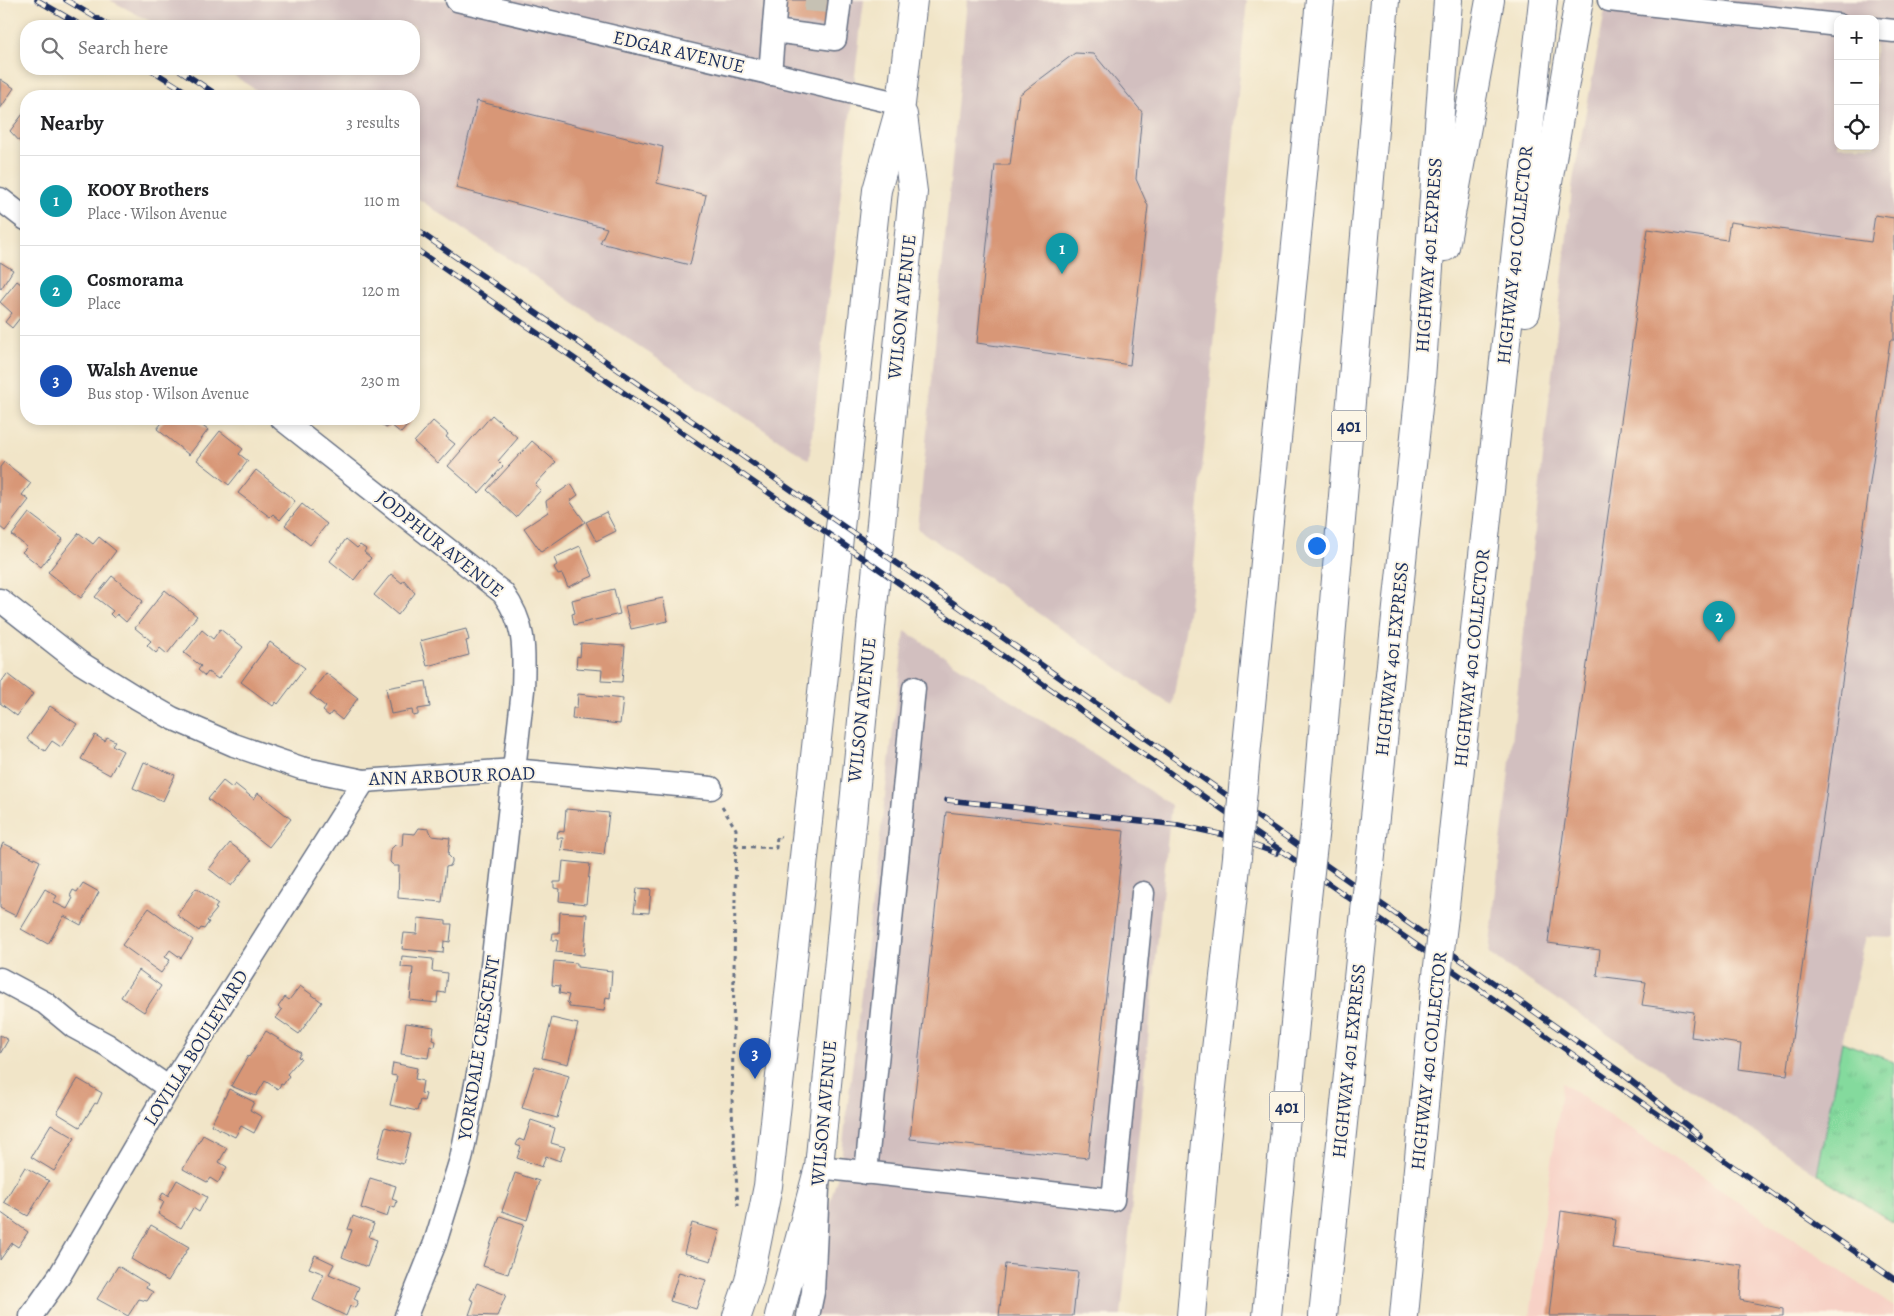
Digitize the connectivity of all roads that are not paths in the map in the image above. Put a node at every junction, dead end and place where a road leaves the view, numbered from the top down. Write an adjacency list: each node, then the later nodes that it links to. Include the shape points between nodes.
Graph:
1 (457, 0): 16 (street, EDGAR AVENUE)
2 (776, 0): 14 (street)
3 (913, 0): 17 (main road, WILSON AVENUE)
4 (1579, 0): 22 (main road)
5 (1608, 0): 12 (street)
6 (836, 2): 14 (street, via 835,39)
7 (1320, 2): 31 (main road, bridge)
8 (1447, 9): 20 (main road, HIGHWAY 401 EXPRESS)
9 (1488, 11): 20 (main road)
10 (1384, 12): 41 (main road, 401, bridge, via 1316,827)
11 (1542, 12): 22 (main road, HIGHWAY 401 COLLECTOR)
12 (1834, 24)
13 (1879, 28): 15 (street)
14 (774, 30): 16 (street)
15 (1894, 30)
16 (770, 74): 17 (street, EDGAR AVENUE)
17 (901, 104): 32 (main road, WILSON AVENUE, via 913,192); 36 (main road, WILSON AVENUE, via 877,190 768,1186 750,1281)
18 (0, 199): 19 (street)
19 (20, 214)
20 (1421, 379): 42 (main road, HIGHWAY 401 EXPRESS, bridge)
21 (290, 425): 25 (street, JODPHUR AVENUE, via 503,593 515,609 522,627 524,646 523,690)
22 (1485, 538): 43 (main road, HIGHWAY 401 COLLECTOR, bridge, via 1434,1000)
23 (0, 600): 26 (street, ANN ARBOUR ROAD, via 79,662 172,718 234,745 292,765)
24 (914, 688): 33 (street)
25 (513, 770): 26 (street, ANN ARBOUR ROAD); 27 (street, ANN ARBOUR ROAD); 35 (street, YORKDALE CRESCENT, via 489,1006 471,1112 461,1159 435,1243)
26 (364, 781): 30 (street, LOVILLA BOULEVARD)
27 (711, 788)
28 (1143, 894): 33 (street, via 1113,1200)
29 (0, 979): 30 (street, via 45,1003 74,1027)
30 (169, 1088): 34 (street, LOVILLA BOULEVARD, via 60,1275)
31 (1206, 1142): 39 (main road); 40 (main road)
32 (819, 1167): 33 (street); 37 (main road); 38 (street, WILSON AVENUE)
33 (866, 1172)
34 (31, 1316)
35 (406, 1316)
36 (737, 1316)
37 (779, 1316)
38 (808, 1316)
39 (1174, 1316)
40 (1191, 1316)
41 (1268, 1316)
42 (1323, 1316)
43 (1404, 1316)

